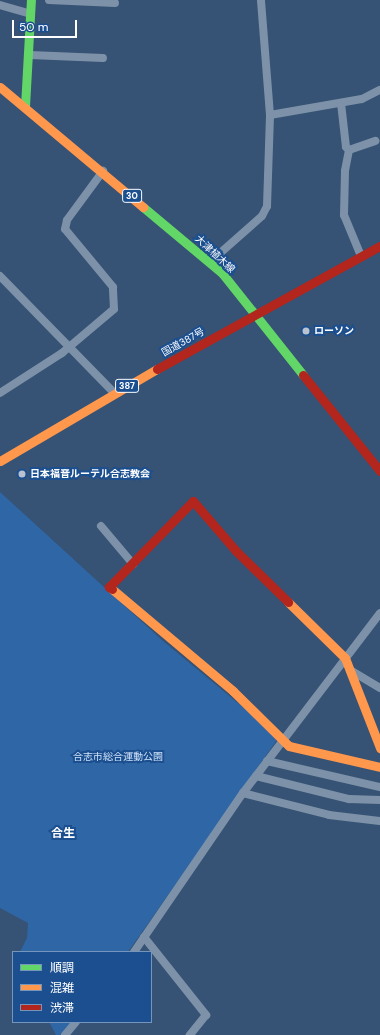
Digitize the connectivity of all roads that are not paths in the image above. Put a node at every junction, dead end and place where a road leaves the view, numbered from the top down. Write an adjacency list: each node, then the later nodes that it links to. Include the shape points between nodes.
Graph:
1 (31, 0): 6 (main road)
2 (49, 0): 4 (street)
3 (261, 0): 13 (street)
4 (115, 4)
5 (0, 5): 6 (street)
6 (31, 14): 7 (main road)
7 (30, 55): 8 (street); 12 (main road)
8 (104, 58)
9 (0, 87): 12 (main road, 大津植木線 / 30)
10 (380, 90): 11 (street, via 362,99)
11 (340, 102): 13 (street); 15 (street, via 346,147)
12 (25, 106): 16 (main road, 大津植木線 / 30)
13 (270, 115): 19 (street, via 266,211)
14 (375, 141): 15 (street)
15 (349, 150): 18 (street, via 345,171 344,215)
16 (103, 171): 19 (main road, 大津植木線 / 30); 22 (street, via 66,220 65,229 113,287 116,303 110,313)
17 (380, 246): 18 (main road, 国道387号 / 387)
18 (361, 256): 21 (main road, 国道387号 / 387)
19 (210, 262): 21 (main road, 大津植木線 / 30)
20 (0, 276): 22 (street)
21 (256, 314): 24 (main road, 国道387号 / 387); 26 (main road, 大津植木線 / 30)
22 (69, 347): 23 (street); 24 (street)
23 (0, 393)
24 (114, 393): 25 (main road, 国道387号 / 387)
25 (0, 461)
26 (380, 471)
27 (104, 525): 28 (street)
28 (135, 562): 30 (main road, via 193,501 236,551); 33 (main road, via 109,587 233,691)
29 (380, 613): 30 (street)
30 (345, 658): 31 (main road); 33 (street)
31 (350, 670): 32 (street); 34 (main road)
32 (380, 688)
33 (283, 739): 35 (street); 36 (main road, via 289,746)
34 (380, 748)
35 (267, 761): 37 (street); 38 (street)
36 (380, 767)
37 (256, 776): 39 (street); 40 (street, via 349,799)
38 (380, 787)
39 (243, 793): 41 (street, via 329,815); 42 (street)
40 (380, 800)
41 (380, 820)
42 (144, 937): 43 (street); 46 (street, via 206,1015)
43 (135, 951)
44 (75, 1023): 45 (street)
45 (65, 1035)
46 (190, 1035)

